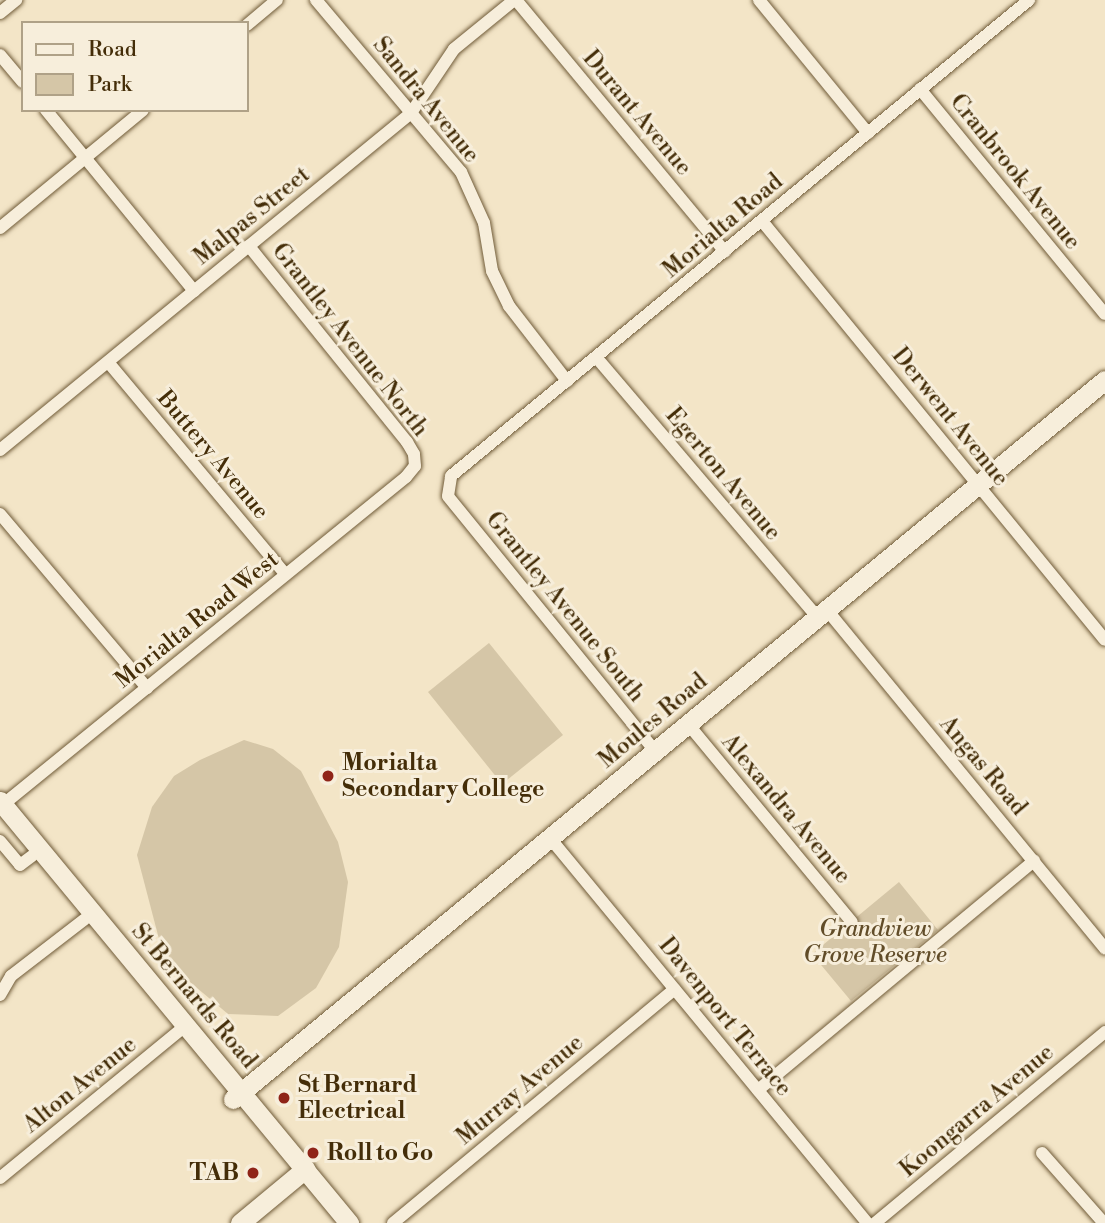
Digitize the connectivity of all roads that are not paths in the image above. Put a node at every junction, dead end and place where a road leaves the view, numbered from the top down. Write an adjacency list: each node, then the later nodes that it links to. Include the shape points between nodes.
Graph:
1 (16, 0): 7 (street)
2 (277, 0): 8 (street)
3 (316, 0): 14 (street, Sandra Avenue)
4 (515, 0): 14 (street, Malpas Street, via 454,49); 20 (street, Durant Avenue)
5 (759, 0): 15 (street)
6 (1023, 2): 11 (street, Morialta Road)
7 (0, 13)
8 (248, 24)
9 (0, 55): 10 (street)
10 (21, 80)
11 (920, 89): 15 (street, Morialta Road); 22 (street, Cranbrook Avenue)
12 (48, 112): 16 (street)
13 (141, 112): 16 (street)
14 (411, 113): 19 (street, Malpas Street); 26 (street, Sandra Avenue, via 461,172 484,223 492,271 509,306)
15 (868, 133): 17 (street, Morialta Road)
16 (86, 158): 18 (street); 21 (street)
17 (762, 221): 20 (street, Morialta Road); 29 (street, Derwent Avenue)
18 (0, 228)
19 (249, 246): 21 (street, Malpas Street); 28 (street, Grantley Avenue North, via 398,430)
20 (725, 252): 23 (street, Morialta Road)
21 (194, 291): 24 (street, Malpas Street)
22 (1105, 314)
23 (596, 357): 26 (street, Morialta Road); 33 (street, Egerton Avenue)
24 (108, 362): 27 (street, Malpas Street); 32 (street, Buttery Avenue)
25 (1105, 380): 29 (main road, Moules Road)
26 (567, 381): 30 (street, Morialta Road, via 451,476)
27 (0, 450)
28 (415, 462): 32 (street, Morialta Road West, via 405,477)
29 (978, 485): 33 (main road, Moules Road); 34 (street, Derwent Avenue)
30 (447, 487): 37 (street, Grantley Avenue South, via 448,496)
31 (0, 514): 35 (street)
32 (285, 574): 35 (street, Morialta Road West)
33 (822, 613): 36 (main road, Moules Road); 42 (street, Angas Road)
34 (1105, 640)
35 (147, 688): 38 (street, Morialta Road West)
36 (688, 724): 37 (main road, Moules Road); 44 (street, Alexandra Avenue)
37 (655, 751): 39 (main road, Moules Road)
38 (1, 808): 41 (main road, St Bernards Road); 48 (main road, St Bernards Road)
39 (550, 838): 46 (street, Davenport Terrace); 51 (main road, Moules Road)
40 (0, 841): 41 (street, via 20,865)
41 (32, 856): 43 (main road, St Bernards Road)
42 (1034, 861): 45 (street, Angas Road); 50 (street)
43 (85, 919): 47 (street, via 11,976); 48 (main road, St Bernards Road)
44 (852, 922)
45 (1105, 949)
46 (675, 989): 50 (street, Davenport Terrace); 58 (street, Murray Avenue)
47 (0, 995)
48 (182, 1028): 51 (main road, St Bernards Road); 54 (street, Alton Avenue)
49 (1105, 1032): 60 (street, Koongarra Avenue)
50 (758, 1090): 59 (street, Davenport Terrace)
51 (237, 1096): 53 (main road, St Bernards Road)
52 (1042, 1153): 61 (street)
53 (300, 1173): 55 (main road); 56 (main road, St Bernards Road); 57 (main road, St Bernards Road)
54 (0, 1178)
55 (240, 1223)
56 (334, 1223)
57 (349, 1223)
58 (393, 1223)
59 (867, 1223)
60 (875, 1223)
61 (1104, 1223)

